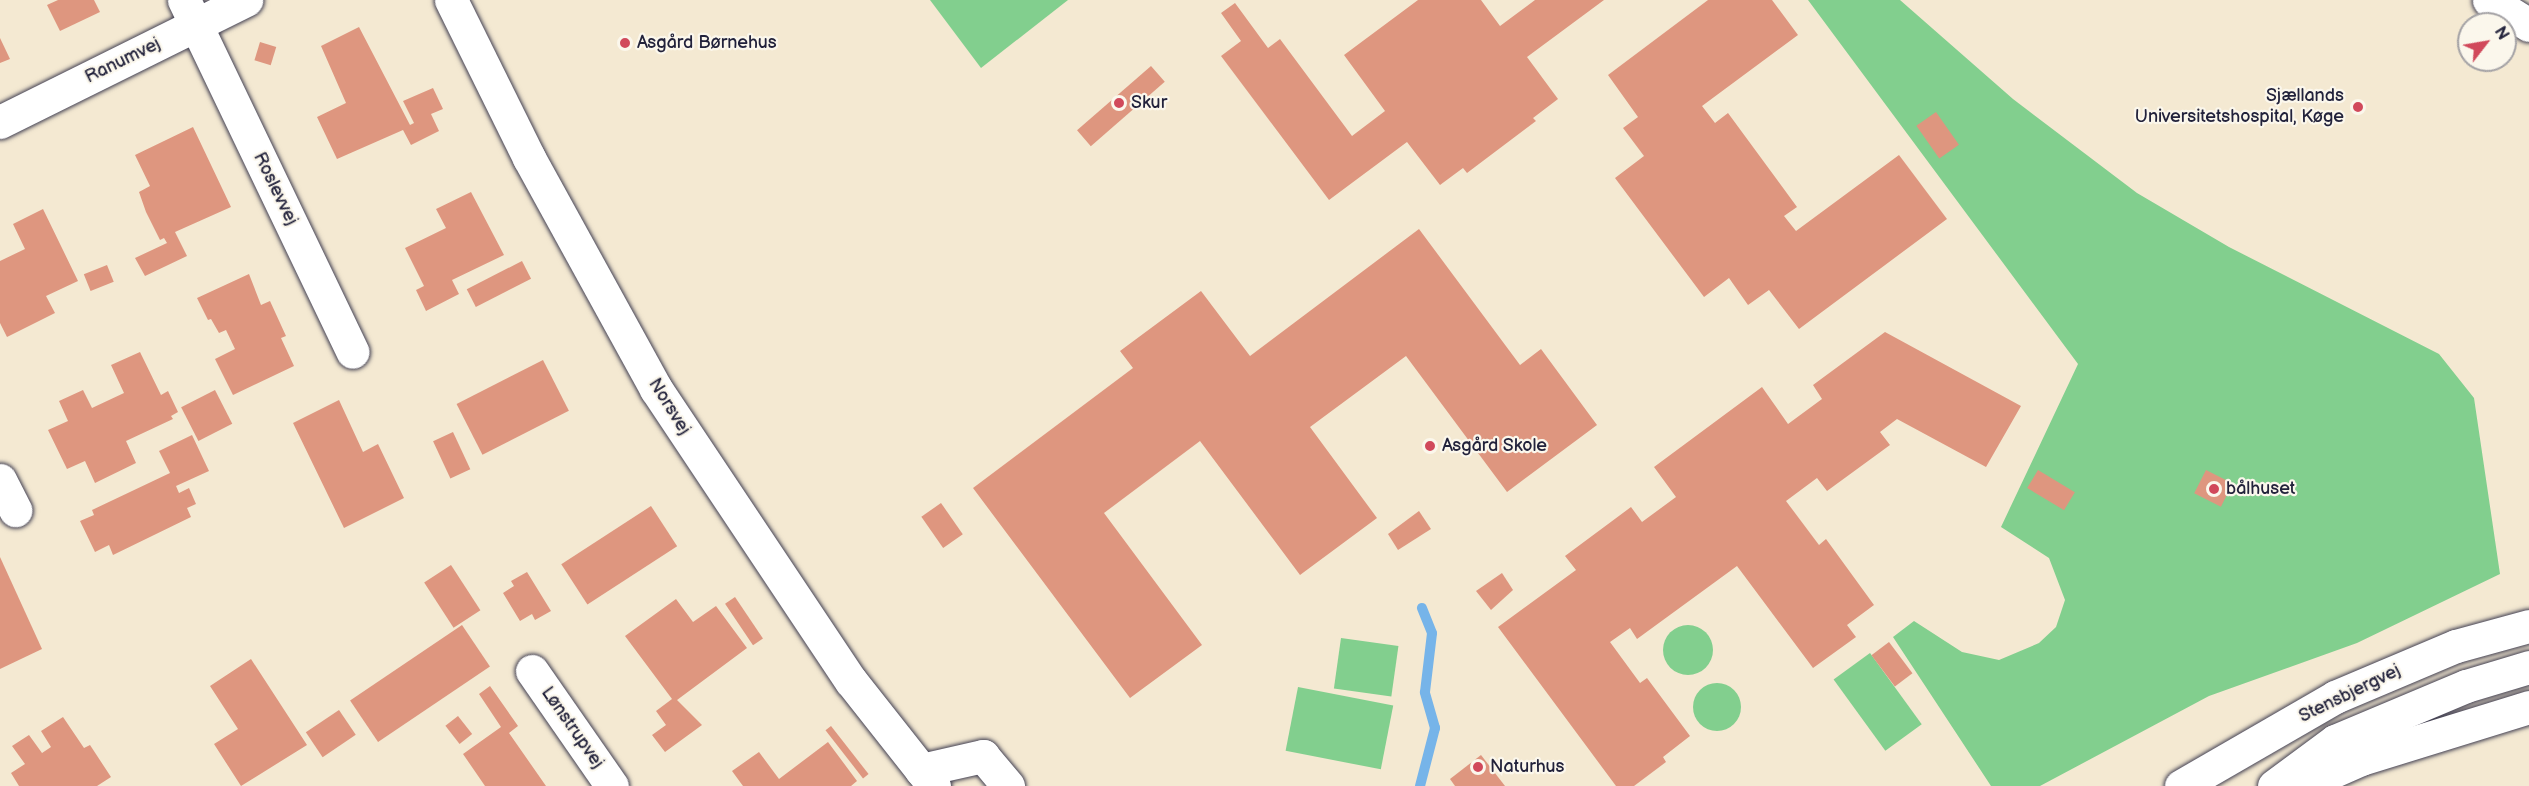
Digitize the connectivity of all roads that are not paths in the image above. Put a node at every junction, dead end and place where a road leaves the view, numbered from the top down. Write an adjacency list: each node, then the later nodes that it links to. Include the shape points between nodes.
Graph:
1 (246, 0): 4 (street, Ranumvej)
2 (451, 0): 14 (street, Norsvej, via 529,158 656,389 851,681)
3 (2489, 0): 5 (street)
4 (190, 13): 6 (street, Ranumvej); 7 (street, Roslevvej)
5 (2529, 25)
6 (0, 122)
7 (353, 352)
8 (0, 480): 9 (street)
9 (15, 510)
10 (2529, 626): 17 (street, Stensbjergvej, via 2456,646 2335,697)
11 (2529, 667): 18 (street, Stensbjergvej, via 2466,686 2335,741)
12 (532, 671): 15 (street, Lønstrupvej)
13 (2529, 707): 19 (street, via 2361,759)
14 (928, 778): 16 (street, via 983,756)
15 (612, 786)
16 (1008, 786)
17 (2181, 786)
18 (2274, 786)
19 (2300, 786)

